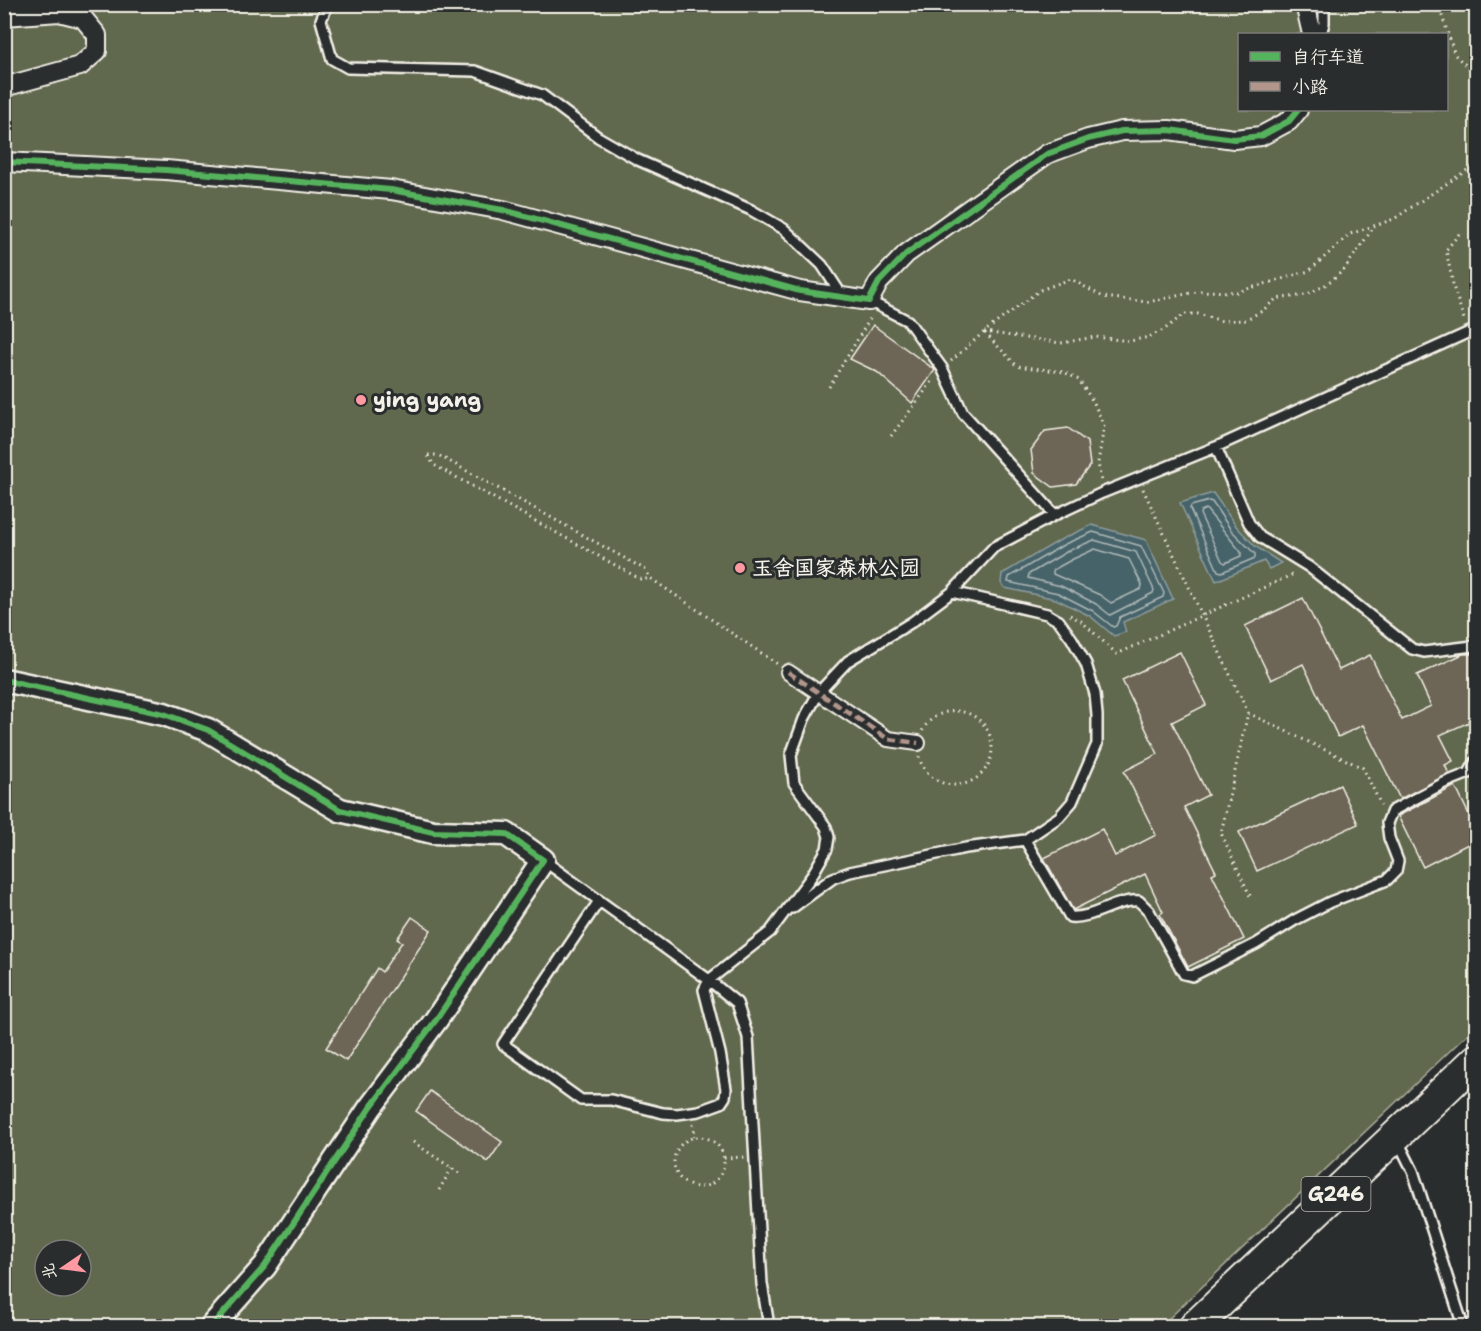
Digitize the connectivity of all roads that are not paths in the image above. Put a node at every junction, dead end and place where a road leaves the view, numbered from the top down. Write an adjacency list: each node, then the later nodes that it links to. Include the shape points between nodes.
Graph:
1 (328, 4): 10 (lane, via 321,20 332,59 348,68 474,71 542,95 598,137 638,160 751,210 784,229 822,265)
2 (1305, 4): 5 (street)
3 (1324, 4): 6 (lane)
4 (4, 16): 7 (street, via 59,12 83,18 97,35 97,51 80,66)
5 (1312, 33)
6 (1321, 33)
7 (4, 87)
8 (1297, 111): 11 (street, via 1261,136 1234,139 1169,130 1122,131 1047,154 906,254 879,282)
9 (4, 162): 10 (street, via 166,170 392,190 503,210 800,291)
10 (843, 297): 11 (street)
11 (873, 303): 14 (lane, via 908,321 942,368 963,413)
12 (1473, 330): 13 (lane)
13 (1216, 447): 14 (lane); 16 (lane, via 1249,523 1260,537 1309,567 1412,649 1424,652)
14 (1055, 515): 15 (lane, via 994,547)
15 (952, 592): 19 (lane, via 848,661); 22 (lane, via 1047,614 1059,621 1086,664 1095,694 1097,744 1072,802 1059,817)
16 (1476, 648)
17 (788, 672): 19 (street)
18 (4, 680): 23 (street, via 164,714 208,730 340,810 433,832 506,834)
19 (819, 692): 20 (street, via 888,739); 25 (lane, via 791,755 791,771 794,783 829,837 827,849 811,877)
20 (918, 743)
21 (1476, 761): 22 (lane, via 1469,773 1392,811 1387,823 1398,861 1396,871 1387,880 1330,902 1192,976 1184,974 1149,911 1139,901 1127,900 1080,918 1070,917)
22 (1025, 840): 25 (lane, via 850,872 833,878)
23 (543, 860): 24 (lane); 29 (street, via 265,1266)
24 (599, 901): 26 (lane); 26 (lane, via 503,1044 511,1051 581,1100 611,1100 677,1114 712,1108 721,1103 726,1089 704,990)
25 (785, 913): 26 (lane, via 770,932)
26 (709, 980): 30 (lane, via 737,1003 748,1037 762,1284)
27 (1476, 1060): 28 (highway, G246)
28 (1396, 1137): 31 (highway, G246); 32 (lane, via 1413,1171)
29 (212, 1326)
30 (770, 1326)
31 (1195, 1326)
32 (1463, 1326)

